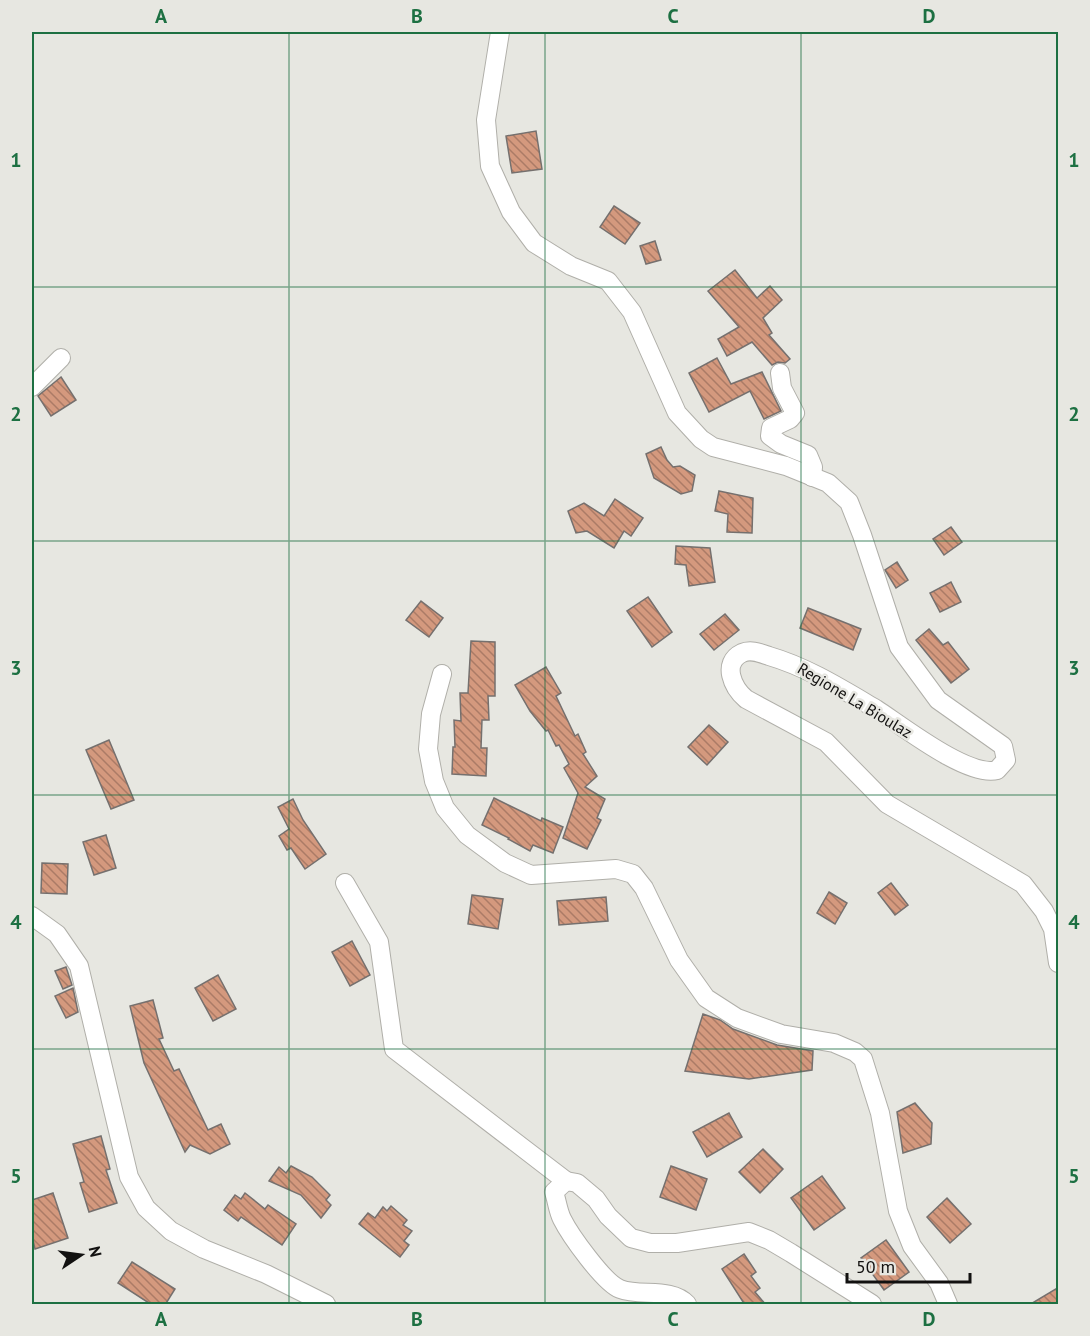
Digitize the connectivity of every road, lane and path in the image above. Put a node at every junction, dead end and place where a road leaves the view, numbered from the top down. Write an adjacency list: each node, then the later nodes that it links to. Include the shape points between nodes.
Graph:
1 (500, 32): 5 (street, via 486,120 490,166 511,212 534,243 571,266 608,281 632,312 677,413 700,438 713,447)
2 (60, 358): 4 (street)
3 (780, 373): 5 (street, via 782,388 795,413 771,428 770,436 808,455)
4 (32, 387)
5 (812, 477): 9 (street, Regione La Bioulaz, via 828,483 849,502 898,647 938,700 1003,746 1006,760 992,772 950,758 815,674 756,652 736,657 730,670 738,692 826,742 887,804 1023,884 1053,929)
6 (442, 674): 14 (street, via 431,714 428,749 434,781 445,808 467,835 505,863 531,875 616,869 633,874 644,888 679,960 706,998 737,1018 781,1034 834,1043 864,1059 880,1113 898,1211 912,1246 939,1283)
7 (345, 883): 10 (street, via 379,942 394,1049)
8 (32, 916): 11 (street, via 57,934 79,966 129,1177 146,1208 171,1231 204,1249 266,1274)
9 (1059, 963)
10 (566, 1181): 12 (street, via 554,1192 561,1218 594,1265 620,1289 665,1294); 13 (street, via 577,1183 596,1199 631,1238 677,1243 748,1232 791,1252)
11 (326, 1305)
12 (687, 1305)
13 (872, 1305)
14 (948, 1305)

